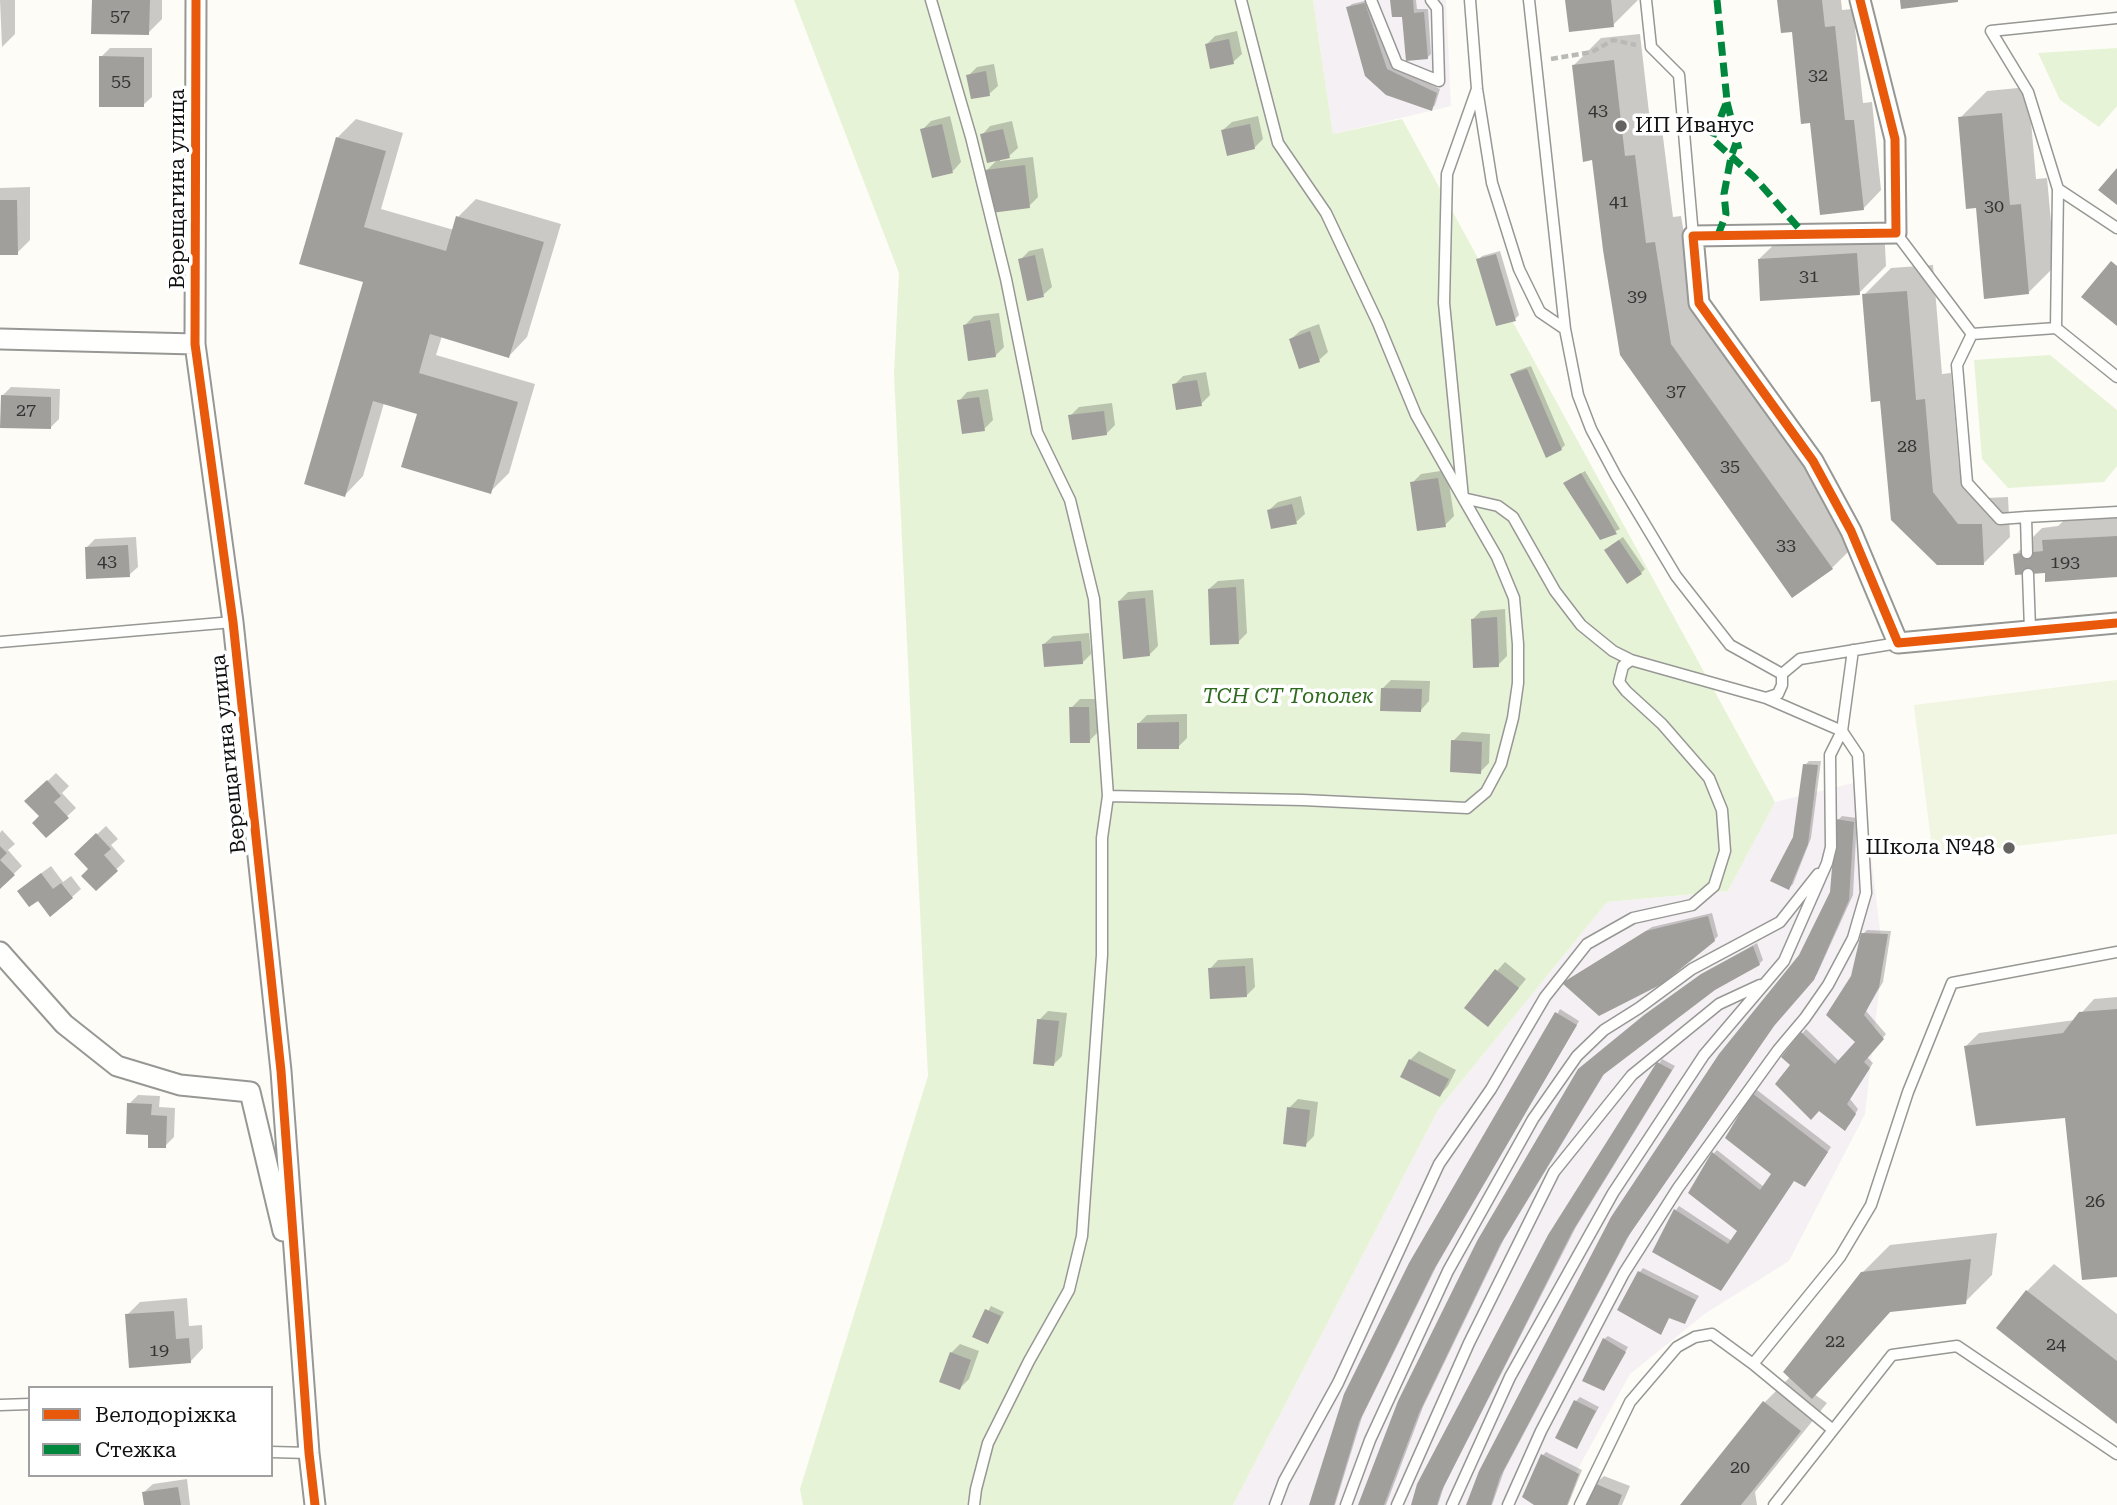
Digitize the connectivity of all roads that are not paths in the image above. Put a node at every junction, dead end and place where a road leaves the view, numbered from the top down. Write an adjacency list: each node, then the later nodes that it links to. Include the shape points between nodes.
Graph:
1 (196, 0): 20 (street, Верещагина улица)
2 (931, 0): 37 (lane, via 971,137 1037,432 1070,500 1094,599)
3 (1241, 0): 22 (lane, via 1278,143 1326,214 1416,415)
4 (1371, 0): 5 (lane, via 1397,64 1438,81 1437,8)
5 (1431, 0)
6 (1470, 0): 11 (lane)
7 (1529, 0): 17 (lane)
8 (1646, 0): 15 (lane, via 1651,47 1679,75)
9 (1860, 0): 14 (street, via 1895,139)
10 (2117, 18): 12 (lane, via 1991,31 2028,92)
11 (1477, 89): 17 (lane, via 1492,183 1519,269 1540,312); 22 (lane, via 1447,174 1444,303)
12 (2058, 189): 13 (lane); 16 (lane)
13 (2117, 228)
14 (1896, 233): 15 (street); 18 (lane)
15 (1693, 236): 31 (street, via 1699,303 1812,461 1851,531)
16 (2056, 328): 18 (lane); 21 (lane)
17 (1565, 330): 34 (lane, via 1578,395 1591,429 1676,576 1730,645)
18 (1972, 334): 24 (lane, via 1958,365 1967,483 2000,519)
19 (0, 340): 20 (street)
20 (195, 344): 27 (street, Верещагина улица)
21 (2117, 377)
22 (1464, 498): 33 (lane, via 1498,506 1513,517 1555,591 1581,625); 37 (lane, via 1514,598 1518,644 1518,683 1501,764 1486,792 1467,808)
23 (2117, 512): 24 (lane)
24 (2026, 517): 25 (lane)
25 (2027, 553)
26 (2028, 574): 29 (lane)
27 (233, 622): 30 (lane); 42 (street, Верещагина улица, via 281,1071)
28 (2117, 623): 29 (street)
29 (2030, 629): 31 (street)
30 (0, 642)
31 (1898, 643): 32 (lane)
32 (1853, 650): 34 (lane, via 1800,659); 36 (lane)
33 (1631, 660): 35 (lane); 52 (lane, via 1623,666 1619,682 1709,778 1722,810 1725,851 1714,886 1692,905 1633,918 1587,944 1545,997 1491,1089 1439,1164 1338,1383)
34 (1782, 674): 35 (lane, via 1778,694)
35 (1766, 698): 36 (lane)
36 (1842, 731): 38 (lane, via 1830,755 1831,847); 56 (lane, via 1858,755 1866,892 1853,938 1828,985 1678,1188 1624,1273 1541,1431)
37 (1108, 796): 51 (lane, via 1102,838 1102,955 1082,1236 1069,1290 988,1443)
38 (1827, 863): 41 (lane, via 1784,961); 53 (lane, via 1780,922 1692,968 1604,1030 1577,1056 1533,1119 1448,1271 1370,1440)
39 (0, 952): 42 (street, via 64,1024 117,1066 180,1084 250,1092)
40 (2117, 952): 43 (lane, via 1952,984 1908,1092 1871,1205 1840,1257)
41 (1765, 983): 54 (lane, via 1719,1004 1632,1075 1554,1172 1469,1343); 55 (lane, via 1704,1055 1614,1193 1510,1377)
42 (297, 1289): 48 (street, Верещагина улица)
43 (1753, 1364): 46 (lane); 57 (lane, via 1712,1334 1677,1347 1630,1402)
44 (28, 1404): 45 (lane)
45 (0, 1405)
46 (1833, 1430): 49 (lane, via 1892,1354 1957,1346); 58 (lane)
47 (273, 1452): 48 (lane)
48 (309, 1453): 50 (street, Верещагина улица)
49 (2117, 1454)
50 (315, 1505)
51 (974, 1505)
52 (1275, 1505)
53 (1346, 1505)
54 (1397, 1505)
55 (1452, 1505)
56 (1508, 1505)
57 (1580, 1505)
58 (1774, 1505)

